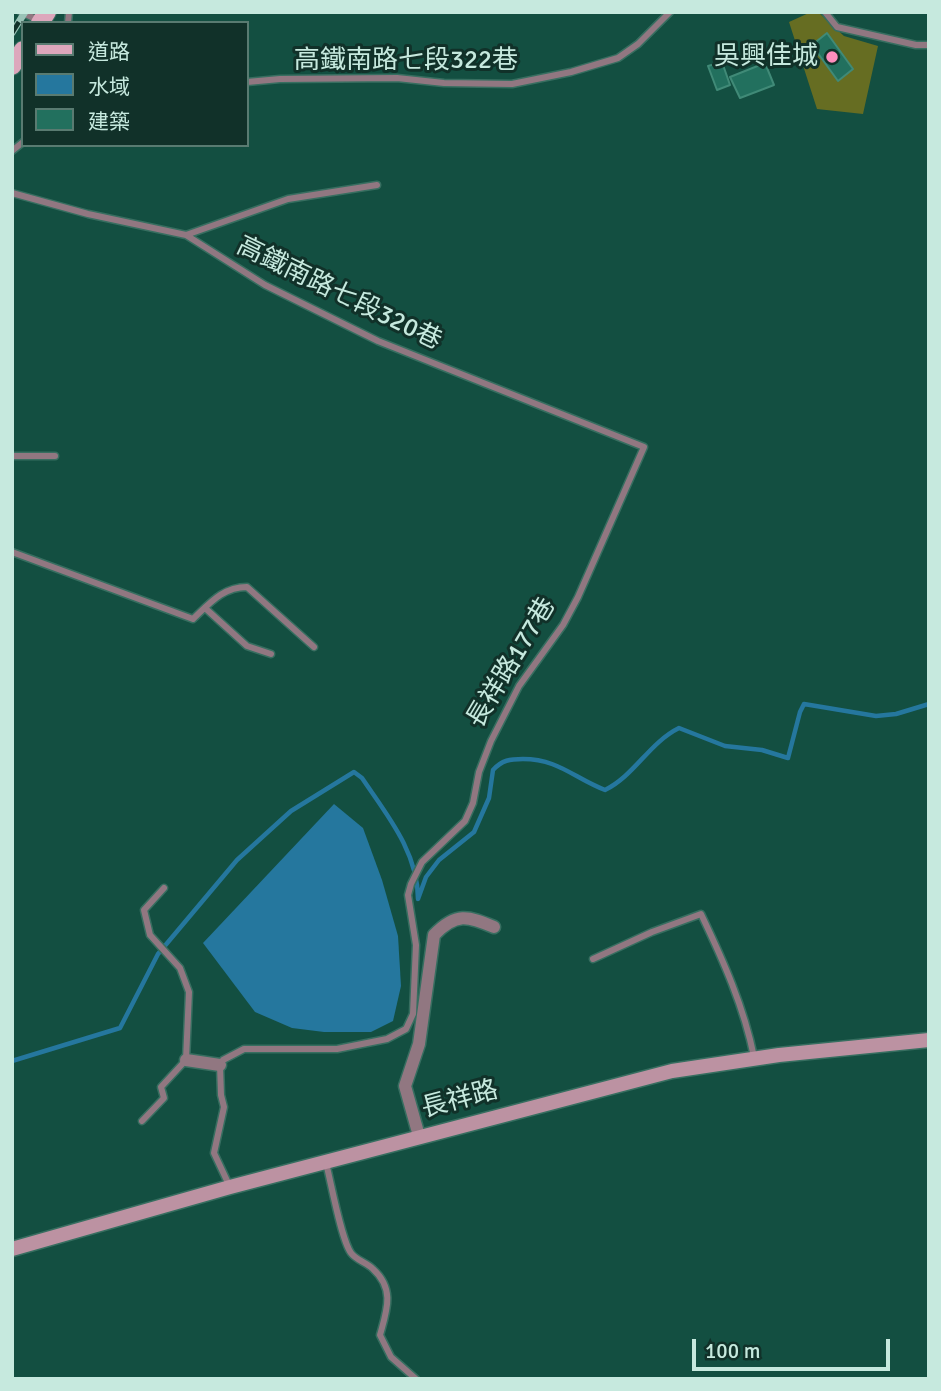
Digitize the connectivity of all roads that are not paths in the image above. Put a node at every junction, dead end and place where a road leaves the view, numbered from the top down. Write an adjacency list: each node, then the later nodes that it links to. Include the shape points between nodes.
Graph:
1 (21, 12): 4 (lane)
2 (670, 12): 6 (lane, 高鐵南路七段322巷, via 618,58 512,84 397,78)
3 (825, 12): 5 (lane, via 837,27)
4 (42, 20)
5 (929, 45)
6 (248, 82)
7 (377, 185): 9 (lane, via 288,200)
8 (12, 192): 9 (lane, 高鐵南路七段320巷)
9 (186, 235): 10 (lane, 高鐵南路七段320巷, via 265,285 378,341)
10 (644, 447): 23 (lane, 長祥路177巷, via 563,625 519,686 491,741 465,821 422,862 411,884 408,895 416,945 413,1014 406,1030 387,1039 337,1049 244,1049 227,1056)
11 (12, 456): 12 (lane)
12 (55, 456)
13 (12, 552): 14 (lane, via 193,619)
14 (205, 608): 15 (lane, via 224,591 247,587); 16 (lane, via 247,646)
15 (314, 647)
16 (271, 654)
17 (164, 888): 22 (lane, via 144,910 150,935 186,981)
18 (494, 927): 25 (street, via 471,917 444,925 435,934 419,1044 405,1086)
19 (593, 959): 21 (lane, via 701,914 748,1026)
20 (929, 1040): 21 (street, 長祥路)
21 (754, 1059): 25 (street, 長祥路, via 672,1071)
22 (187, 1060): 23 (street); 24 (lane, via 161,1087 164,1098)
23 (220, 1065): 27 (lane, via 224,1107 214,1153)
24 (142, 1121)
25 (419, 1136): 26 (street, 長祥路)
26 (325, 1161): 27 (street, 長祥路); 29 (lane, via 352,1253 388,1288 380,1335 391,1357)
27 (230, 1187): 28 (street, 長祥路)
28 (12, 1249)
29 (416, 1379)

